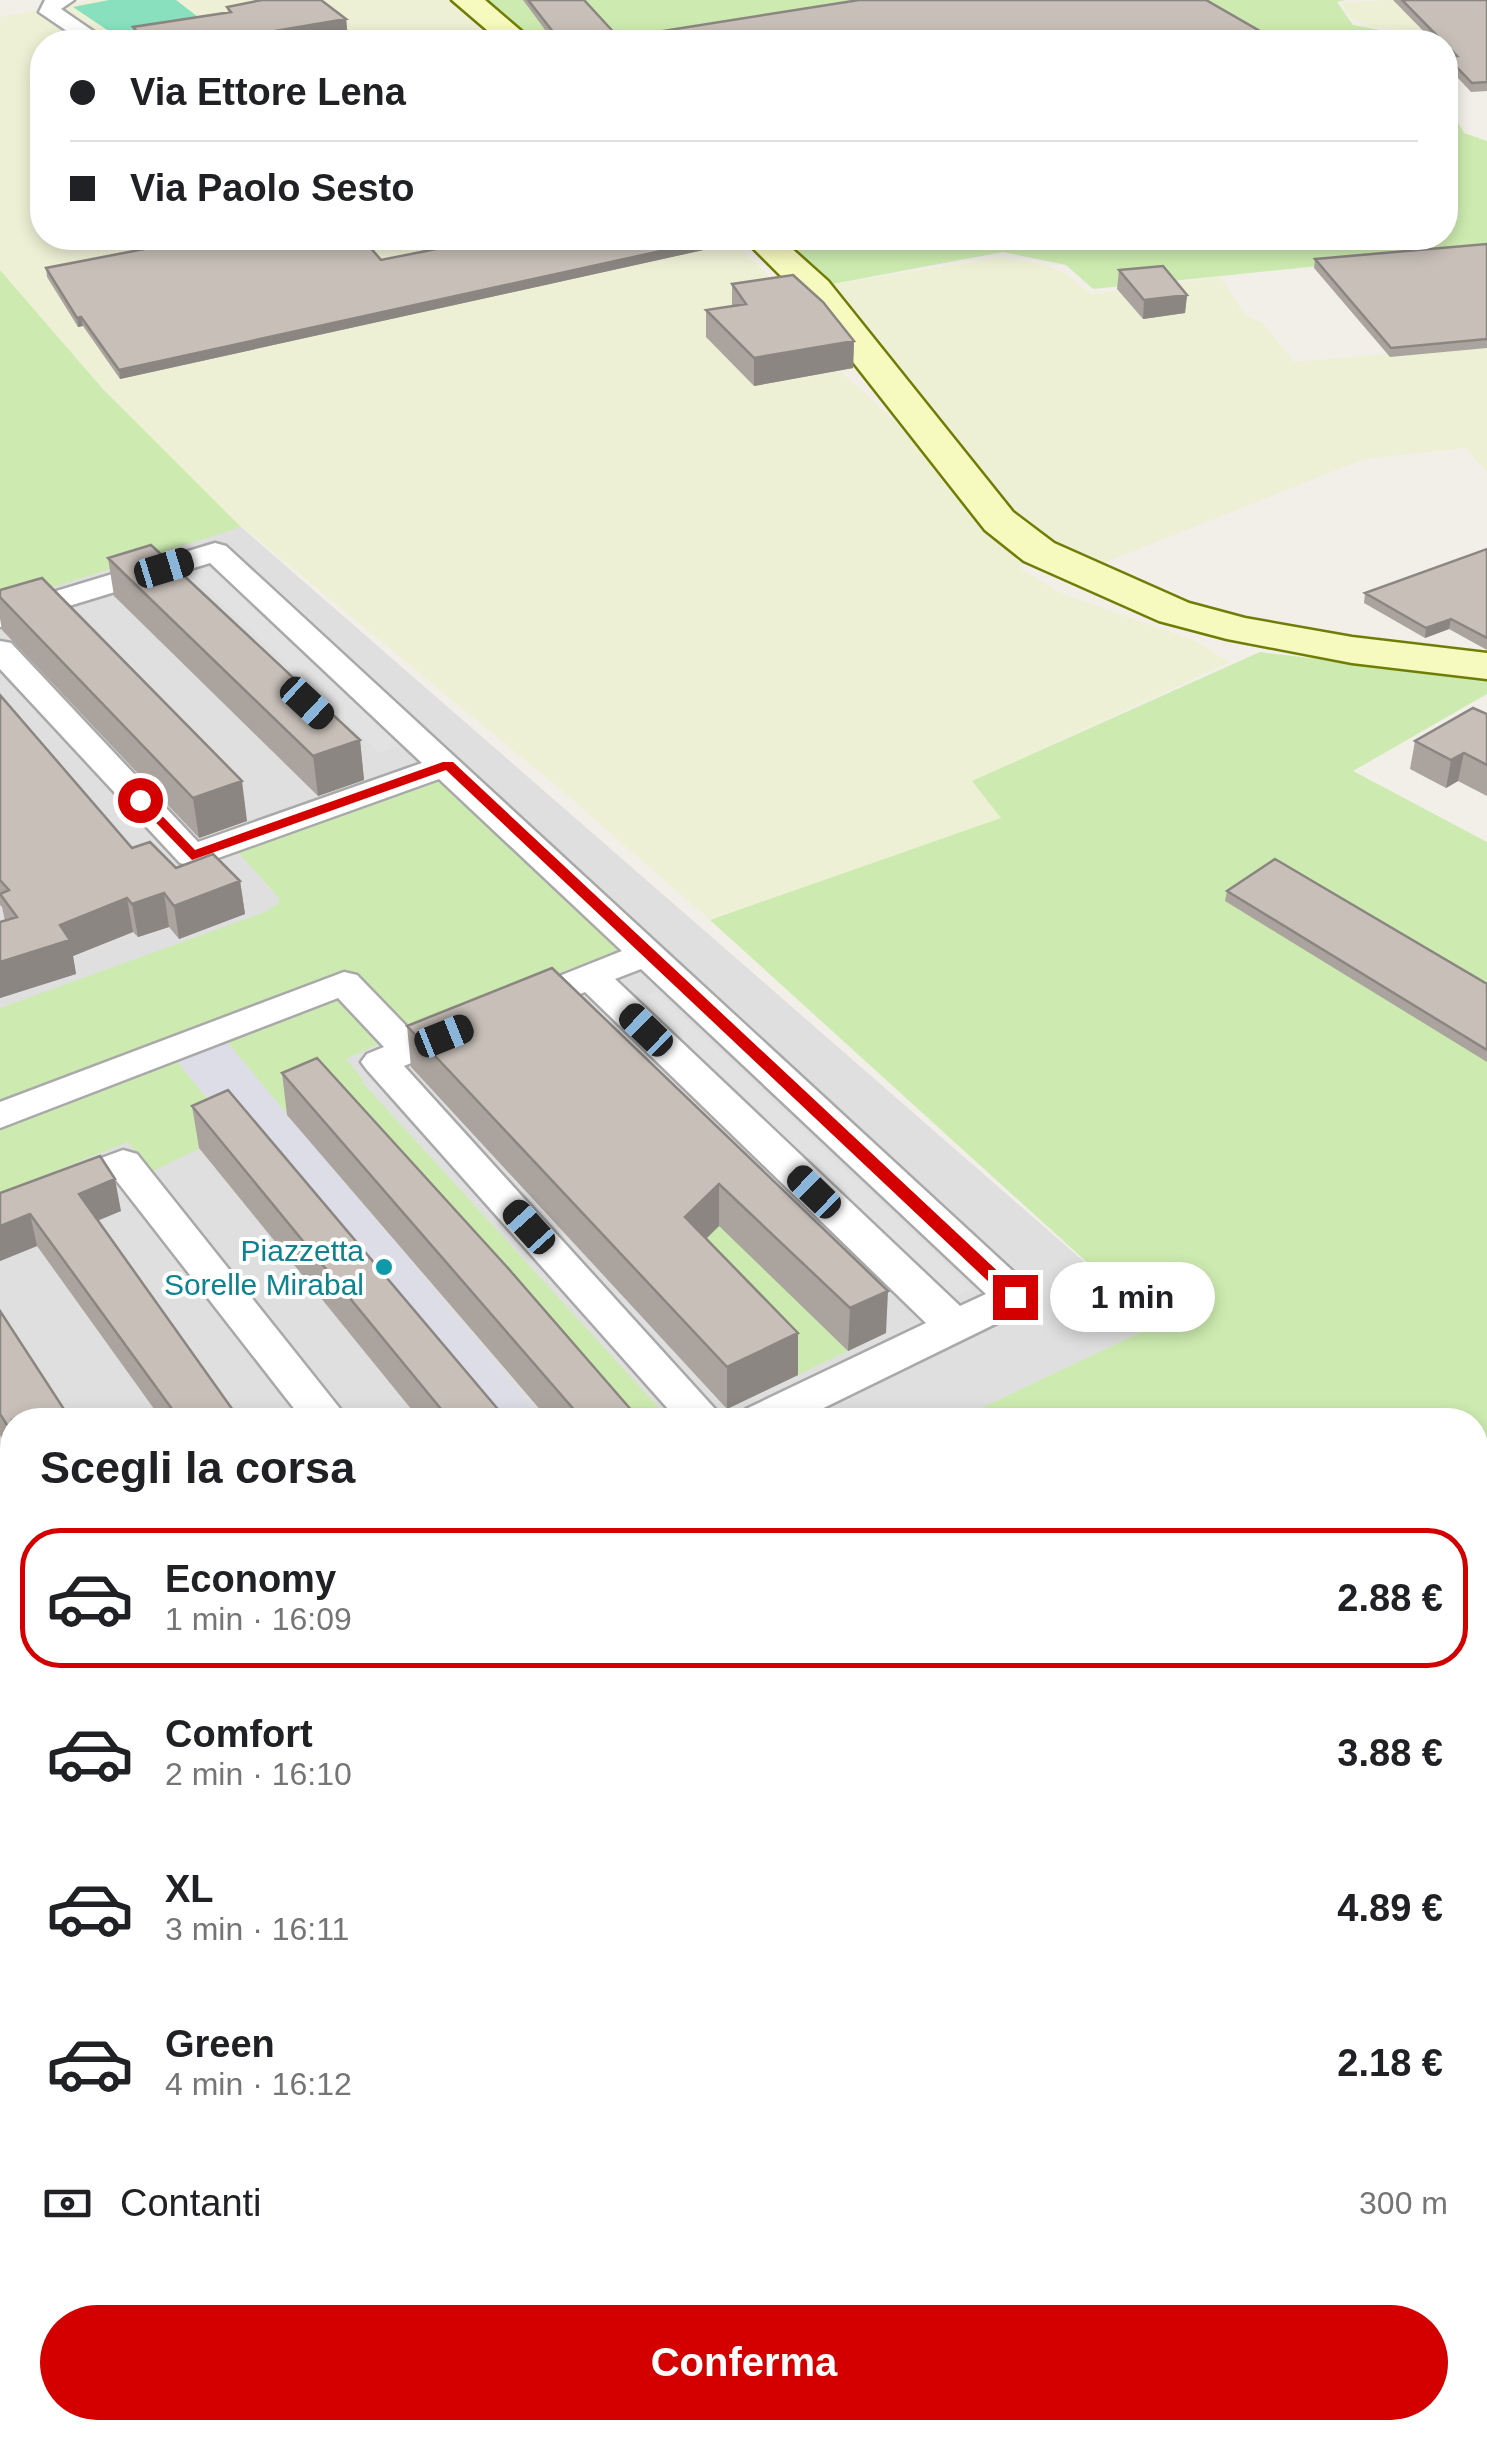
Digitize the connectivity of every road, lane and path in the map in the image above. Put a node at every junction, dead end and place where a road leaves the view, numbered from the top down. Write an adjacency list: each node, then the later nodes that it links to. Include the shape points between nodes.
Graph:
1 (63, 0): 3 (street, via 50,12)
2 (467, 0): 4 (street)
3 (79, 30)
4 (504, 30)
5 (773, 250): 10 (street, via 815,289 999,521 1040,552 1174,612 1242,630)
6 (164, 568): 7 (street); 8 (street); 12 (street, via 216,552)
7 (193, 595)
8 (0, 618)
9 (4, 660): 13 (street, via 192,856)
10 (1487, 666)
11 (364, 757): 13 (street)
12 (448, 765): 13 (street); 14 (street)
13 (393, 784)
14 (648, 953): 15 (street); 19 (street, via 1015,1297)
15 (590, 976): 16 (street); 19 (street)
16 (394, 1056): 17 (street, via 344,983); 21 (street)
17 (0, 1116)
18 (0, 1211): 20 (street, via 123,1163)
19 (955, 1326): 22 (street)
20 (317, 1408)
21 (694, 1408)
22 (786, 1408)

